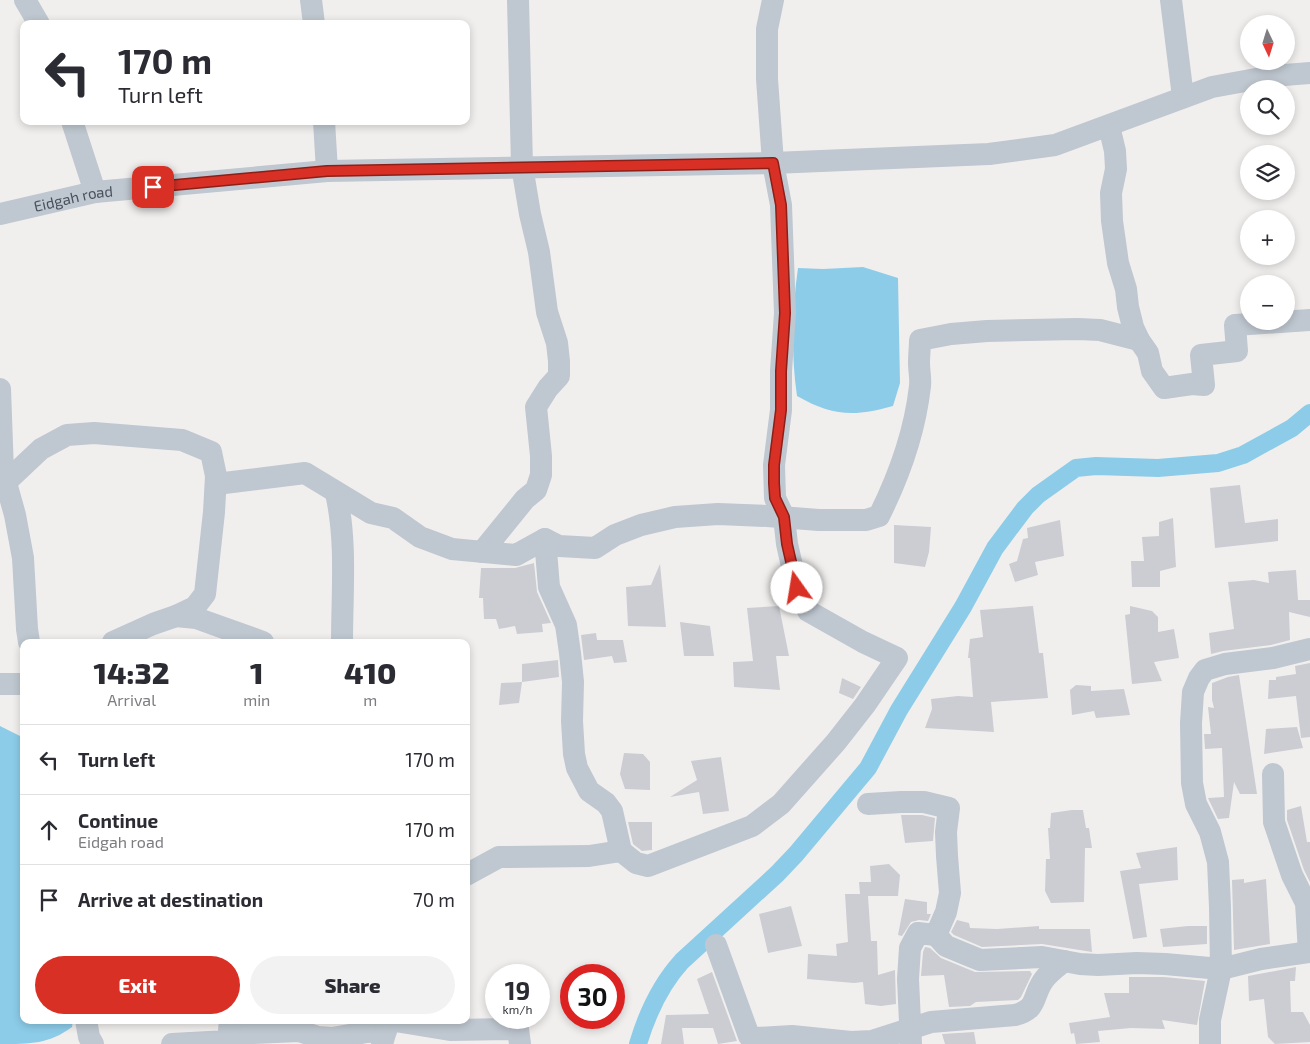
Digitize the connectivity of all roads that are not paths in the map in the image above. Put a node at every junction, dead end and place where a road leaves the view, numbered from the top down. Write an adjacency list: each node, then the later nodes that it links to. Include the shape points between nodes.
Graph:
1 (25, 0): 6 (street)
2 (311, 0): 7 (street)
3 (518, 0): 14 (street)
4 (773, 0): 13 (street, via 768,29 767,80)
5 (1171, 0): 9 (street)
6 (37, 20)
7 (314, 20)
8 (1310, 73): 9 (street, Eidgah road, via 1212,87)
9 (1183, 98): 12 (street, Eidgah road)
10 (73, 125): 16 (street)
11 (324, 125): 15 (street)
12 (1108, 126): 13 (street, Eidgah road, via 1055,145 989,154); 19 (street, via 1116,169 1111,193 1114,240 1128,307)
13 (773, 163): 14 (street, Eidgah road); 24 (street, via 781,205 785,313 774,483 775,498)
14 (522, 166): 15 (street, Eidgah road); 26 (street, via 547,312 556,343 559,376 536,407 541,475 536,490)
15 (327, 171): 16 (street, Eidgah road)
16 (94, 192): 17 (street, Eidgah road)
17 (0, 214)
18 (1310, 320): 19 (street, via 1235,325 1237,352 1201,355 1204,385 1164,388 1152,371 1148,353)
19 (1139, 340): 24 (street, via 1100,330 1078,329 951,334 920,340 921,385 916,413 902,464 879,516 866,520)
20 (0, 389): 21 (street)
21 (3, 483): 22 (street, via 41,449 67,435 94,433 182,440 211,452); 28 (street, via 15,515 24,558)
22 (216, 484): 23 (street, via 305,473); 27 (street, via 205,594 195,607)
23 (336, 493): 26 (street, via 371,513 393,518 420,537 452,549); 31 (street, via 344,559)
24 (784, 517): 25 (street, via 718,514 675,518 641,525 615,535 595,548 559,546); 37 (street, via 797,588 808,611 897,658 836,742 781,804 752,826 648,866 636,863)
25 (545, 539): 26 (street, via 516,555); 37 (street, via 549,587 566,625 570,653 577,768 589,791 612,811)
26 (482, 552)
27 (176, 616): 29 (street); 30 (street, via 196,618)
28 (28, 639)
29 (120, 639)
30 (255, 639)
31 (342, 639)
32 (1310, 649): 43 (street, via 1205,670 1194,692 1192,783 1196,804 1210,832 1218,862 1222,941)
33 (0, 684): 34 (street)
34 (20, 684)
35 (1273, 774): 41 (street, via 1274,822 1306,903)
36 (868, 804): 39 (street, via 924,802 949,808 946,856 950,893)
37 (621, 850): 38 (street, via 589,856 499,857)
38 (470, 873)
39 (936, 934): 42 (street, via 946,946 980,960 1042,957); 47 (street, via 918,934 910,948)
40 (716, 945): 48 (street, via 749,1036)
41 (1310, 952): 43 (street)
42 (1064, 961): 43 (street); 47 (street, via 1046,977 1026,1012 931,1022)
43 (1220, 969): 52 (street, via 1210,1020)
44 (87, 1024): 49 (street)
45 (387, 1029): 46 (street, via 332,1038 300,1031 240,1035); 51 (street, via 518,1029)
46 (229, 1030): 50 (street)
47 (911, 1037): 48 (street, via 852,1042 792,1036)
48 (755, 1041)
49 (93, 1044)
50 (172, 1044)
51 (520, 1044)
52 (1210, 1044)

